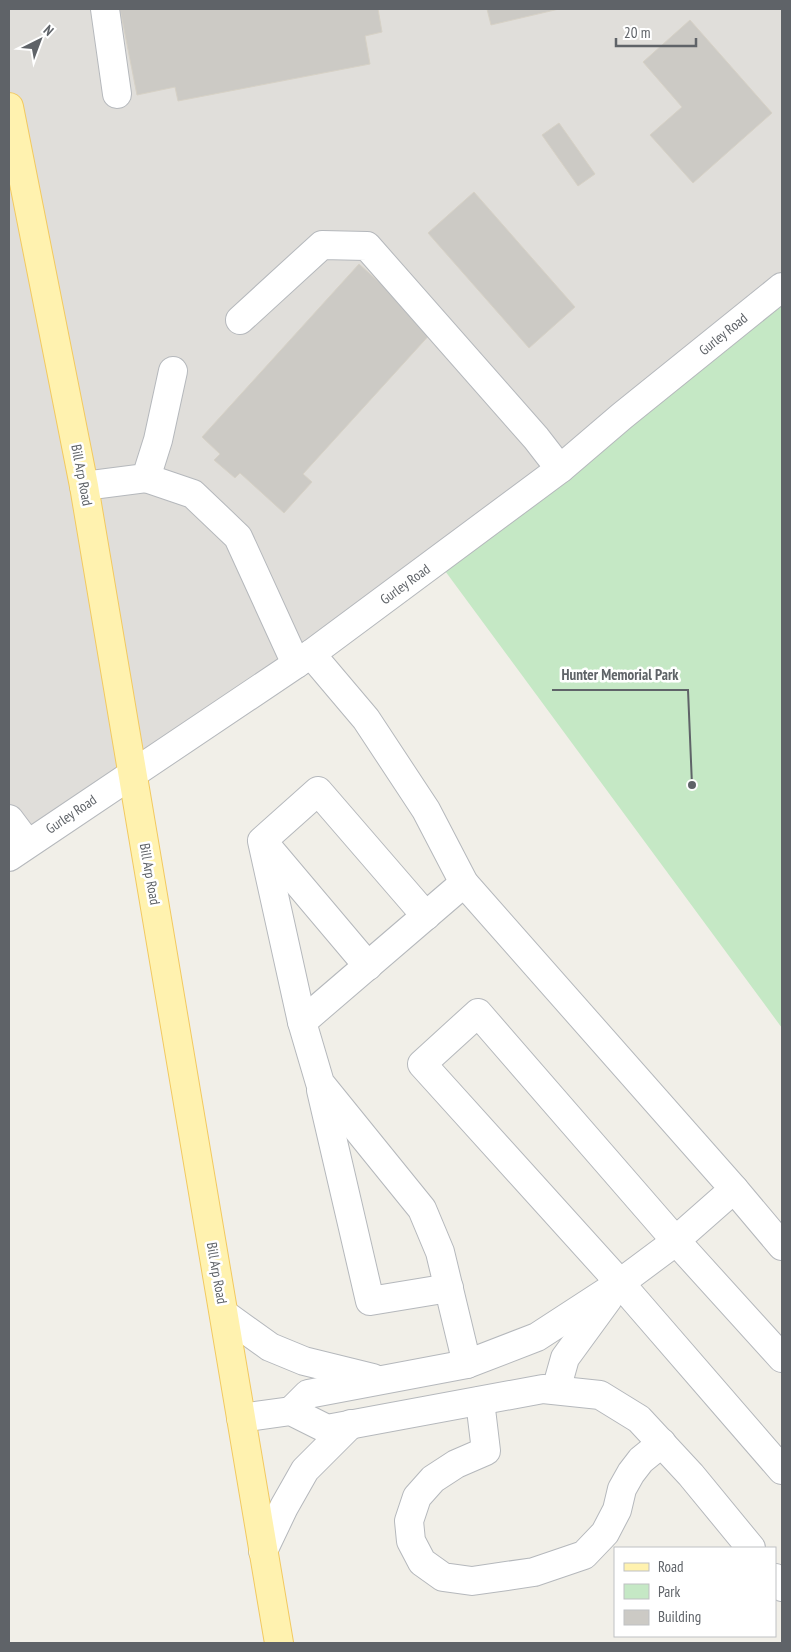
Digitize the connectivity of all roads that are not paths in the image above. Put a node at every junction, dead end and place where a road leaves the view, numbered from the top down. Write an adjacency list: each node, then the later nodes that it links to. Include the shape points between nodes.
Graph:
1 (105, 9): 2 (street)
2 (117, 94)
3 (9, 107): 9 (main road, Bill Arp Road)
4 (782, 287): 7 (street, Gurley Road)
5 (240, 320): 7 (street, via 322,245 367,246)
6 (173, 371): 8 (street)
7 (560, 469): 10 (street, Gurley Road)
8 (146, 478): 9 (street); 10 (street, via 193,494 238,537)
9 (84, 486): 11 (main road, Bill Arp Road)
10 (304, 659): 11 (street, Gurley Road); 15 (street, via 366,719 426,810)
11 (133, 773): 14 (street, Gurley Road); 25 (main road, Bill Arp Road)
12 (9, 819): 14 (street)
13 (262, 841): 16 (street, via 318,791); 17 (street); 18 (street)
14 (18, 850)
15 (464, 883): 16 (street); 20 (street)
16 (426, 916): 17 (street)
17 (368, 966): 18 (street)
18 (302, 1022): 19 (street)
19 (320, 1083): 24 (street, via 422,1208 440,1252); 24 (street, via 370,1302)
20 (734, 1189): 21 (street); 22 (street)
21 (676, 1240): 23 (street); 23 (street, via 478,1013 422,1064); 26 (street)
22 (782, 1246)
23 (620, 1283): 27 (street, via 537,1337); 29 (street, via 566,1358); 35 (street)
24 (449, 1288): 27 (street)
25 (224, 1314): 28 (street, via 270,1347 295,1358); 32 (main road, Bill Arp Road)
26 (782, 1358)
27 (467, 1364): 28 (street)
28 (382, 1380): 31 (street, via 308,1394)
29 (556, 1390): 30 (street, via 544,1389); 34 (street, via 600,1395 639,1419)
30 (480, 1401): 33 (street); 34 (street, via 486,1451 456,1464 433,1479 417,1497 409,1521 411,1541 422,1562 443,1577 472,1581 534,1572 584,1555 606,1533 631,1473)
31 (292, 1411): 32 (street); 33 (street, via 327,1429)
32 (241, 1418): 37 (main road, Bill Arp Road)
33 (351, 1424): 37 (street, via 305,1470 284,1506)
34 (662, 1443): 36 (street)
35 (782, 1470)
36 (750, 1547)
37 (264, 1552): 38 (main road, Bill Arp Road)
38 (279, 1643)

